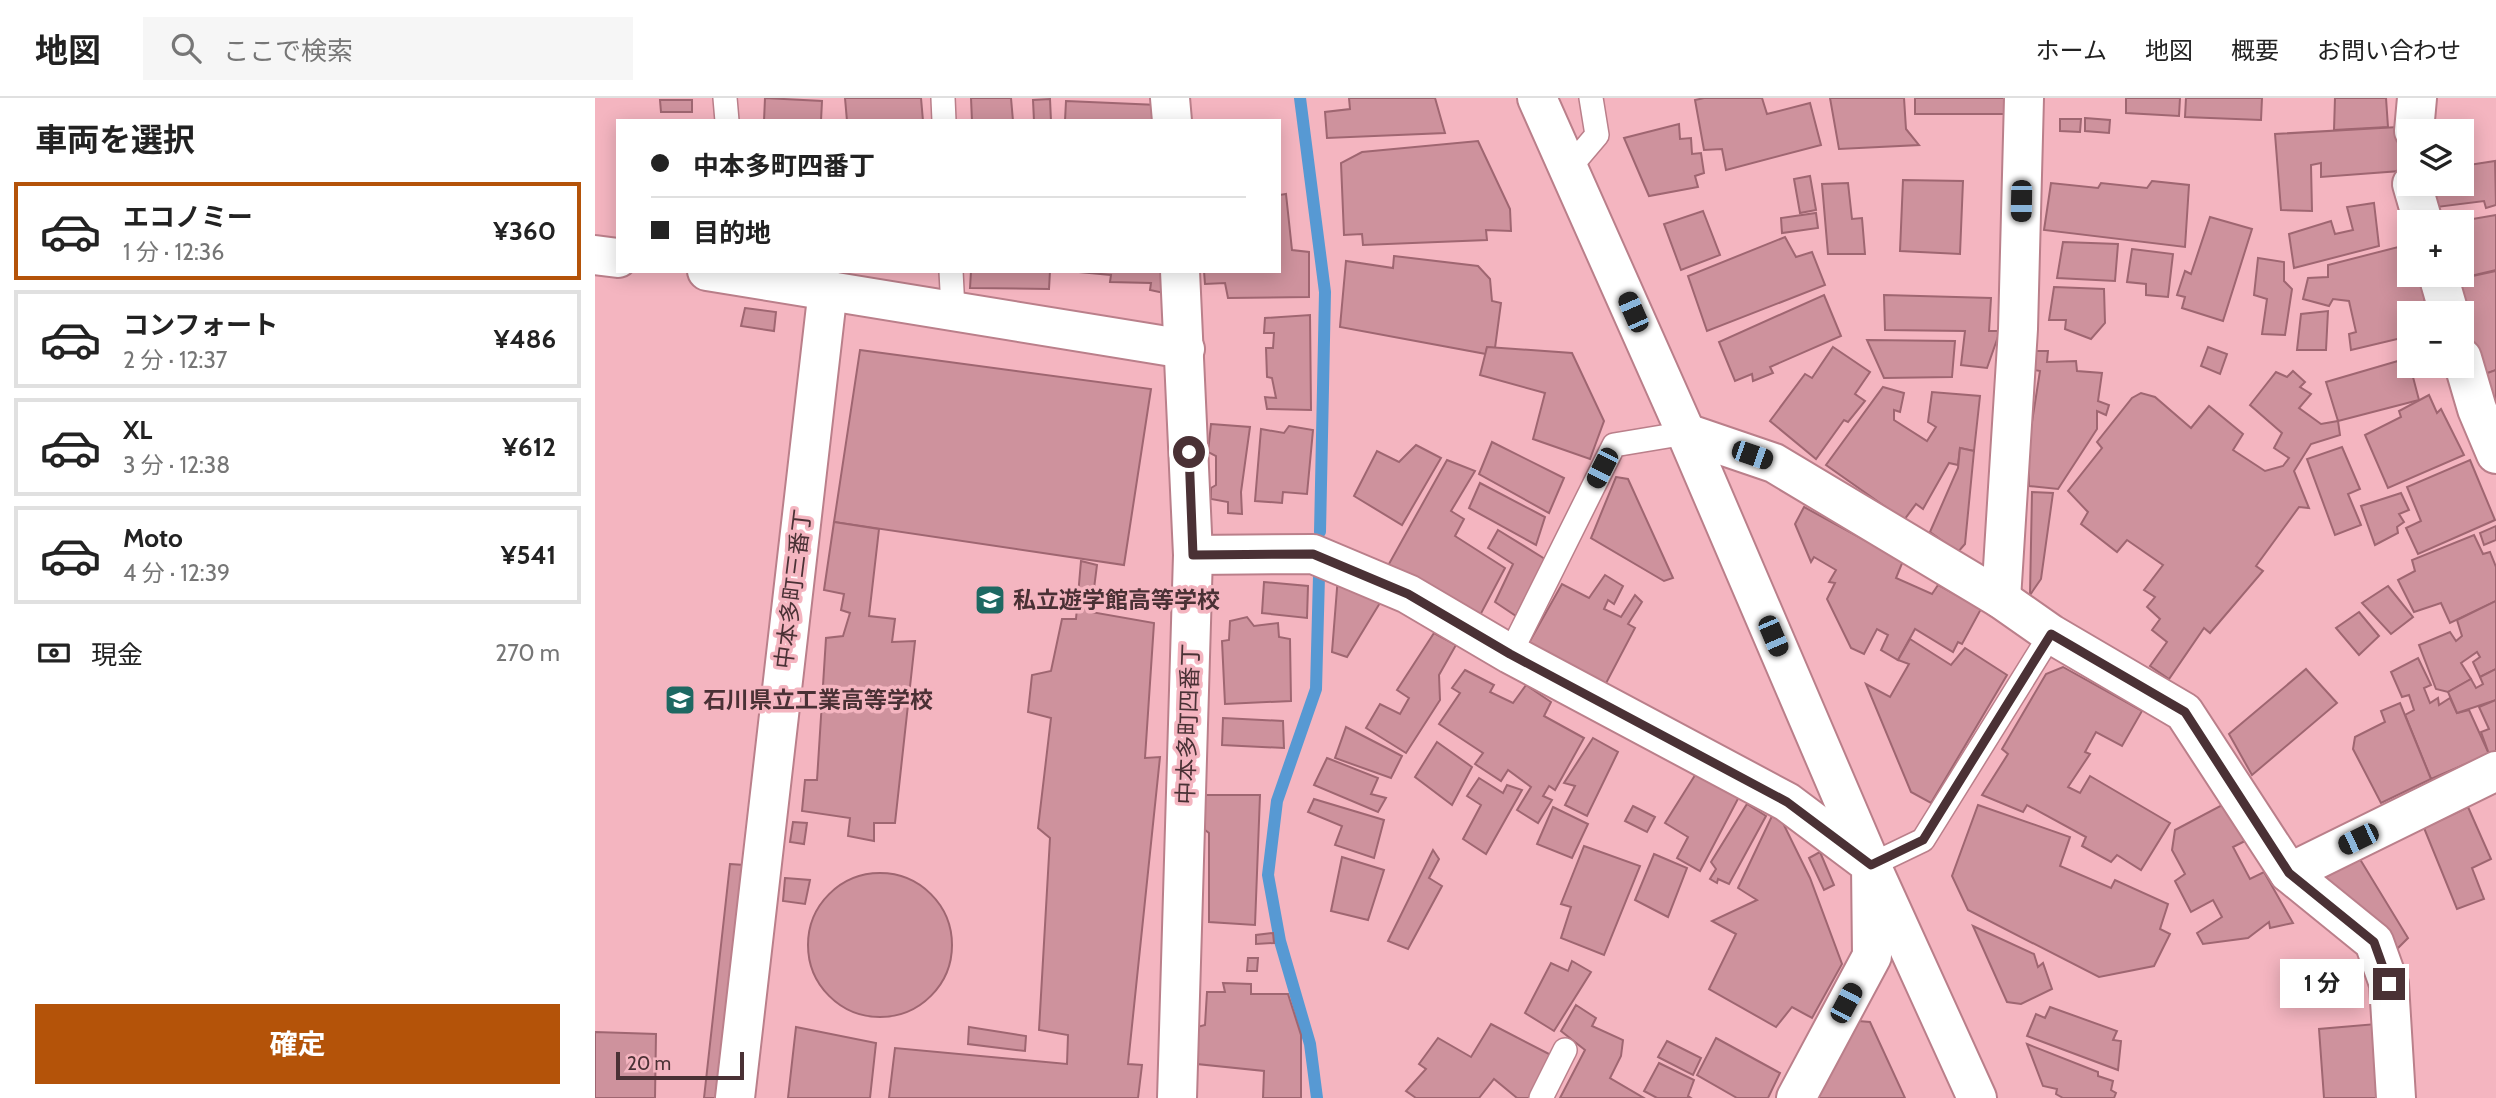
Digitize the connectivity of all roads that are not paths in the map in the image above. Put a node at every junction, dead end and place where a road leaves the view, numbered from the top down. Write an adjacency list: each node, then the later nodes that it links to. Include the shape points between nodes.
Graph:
1 (725, 98): 8 (lane)
2 (943, 98): 9 (lane)
3 (1170, 98): 10 (street)
4 (1537, 98): 12 (street)
5 (1591, 98): 12 (lane, via 1597,135)
6 (2024, 98): 25 (street, via 2018,329)
7 (2417, 98): 11 (street)
8 (727, 119)
9 (944, 119)
10 (1172, 119)
11 (2415, 119)
12 (1569, 168): 22 (street)
13 (595, 255): 14 (street)
14 (616, 258)
15 (726, 273): 18 (street)
16 (951, 273): 19 (lane)
17 (1180, 273): 20 (street, 中本多町四番丁)
18 (828, 289): 19 (street); 32 (street, 中本多町三番丁)
19 (953, 310): 20 (street)
20 (1185, 349): 24 (street, 中本多町四番丁)
21 (2468, 378): 23 (street)
22 (1686, 433): 25 (street, via 1774,463); 27 (lane, via 1614,445); 29 (street)
23 (2496, 454)
24 (1193, 555): 27 (street, via 1313,554 1408,594); 33 (street, 中本多町四番丁)
25 (2001, 599): 26 (street)
26 (2051, 634): 29 (lane, via 1923,840); 30 (street, via 2185,712)
27 (1510, 654): 29 (street, via 1787,802)
28 (2496, 771): 30 (street)
29 (1871, 865): 35 (street, via 1872,956); 36 (street)
30 (2289, 873): 37 (street, via 2374,942 2389,984)
31 (1565, 1050): 34 (lane)
32 (735, 1098)
33 (1177, 1098)
34 (1541, 1098)
35 (1796, 1098)
36 (1977, 1098)
37 (2396, 1098)

